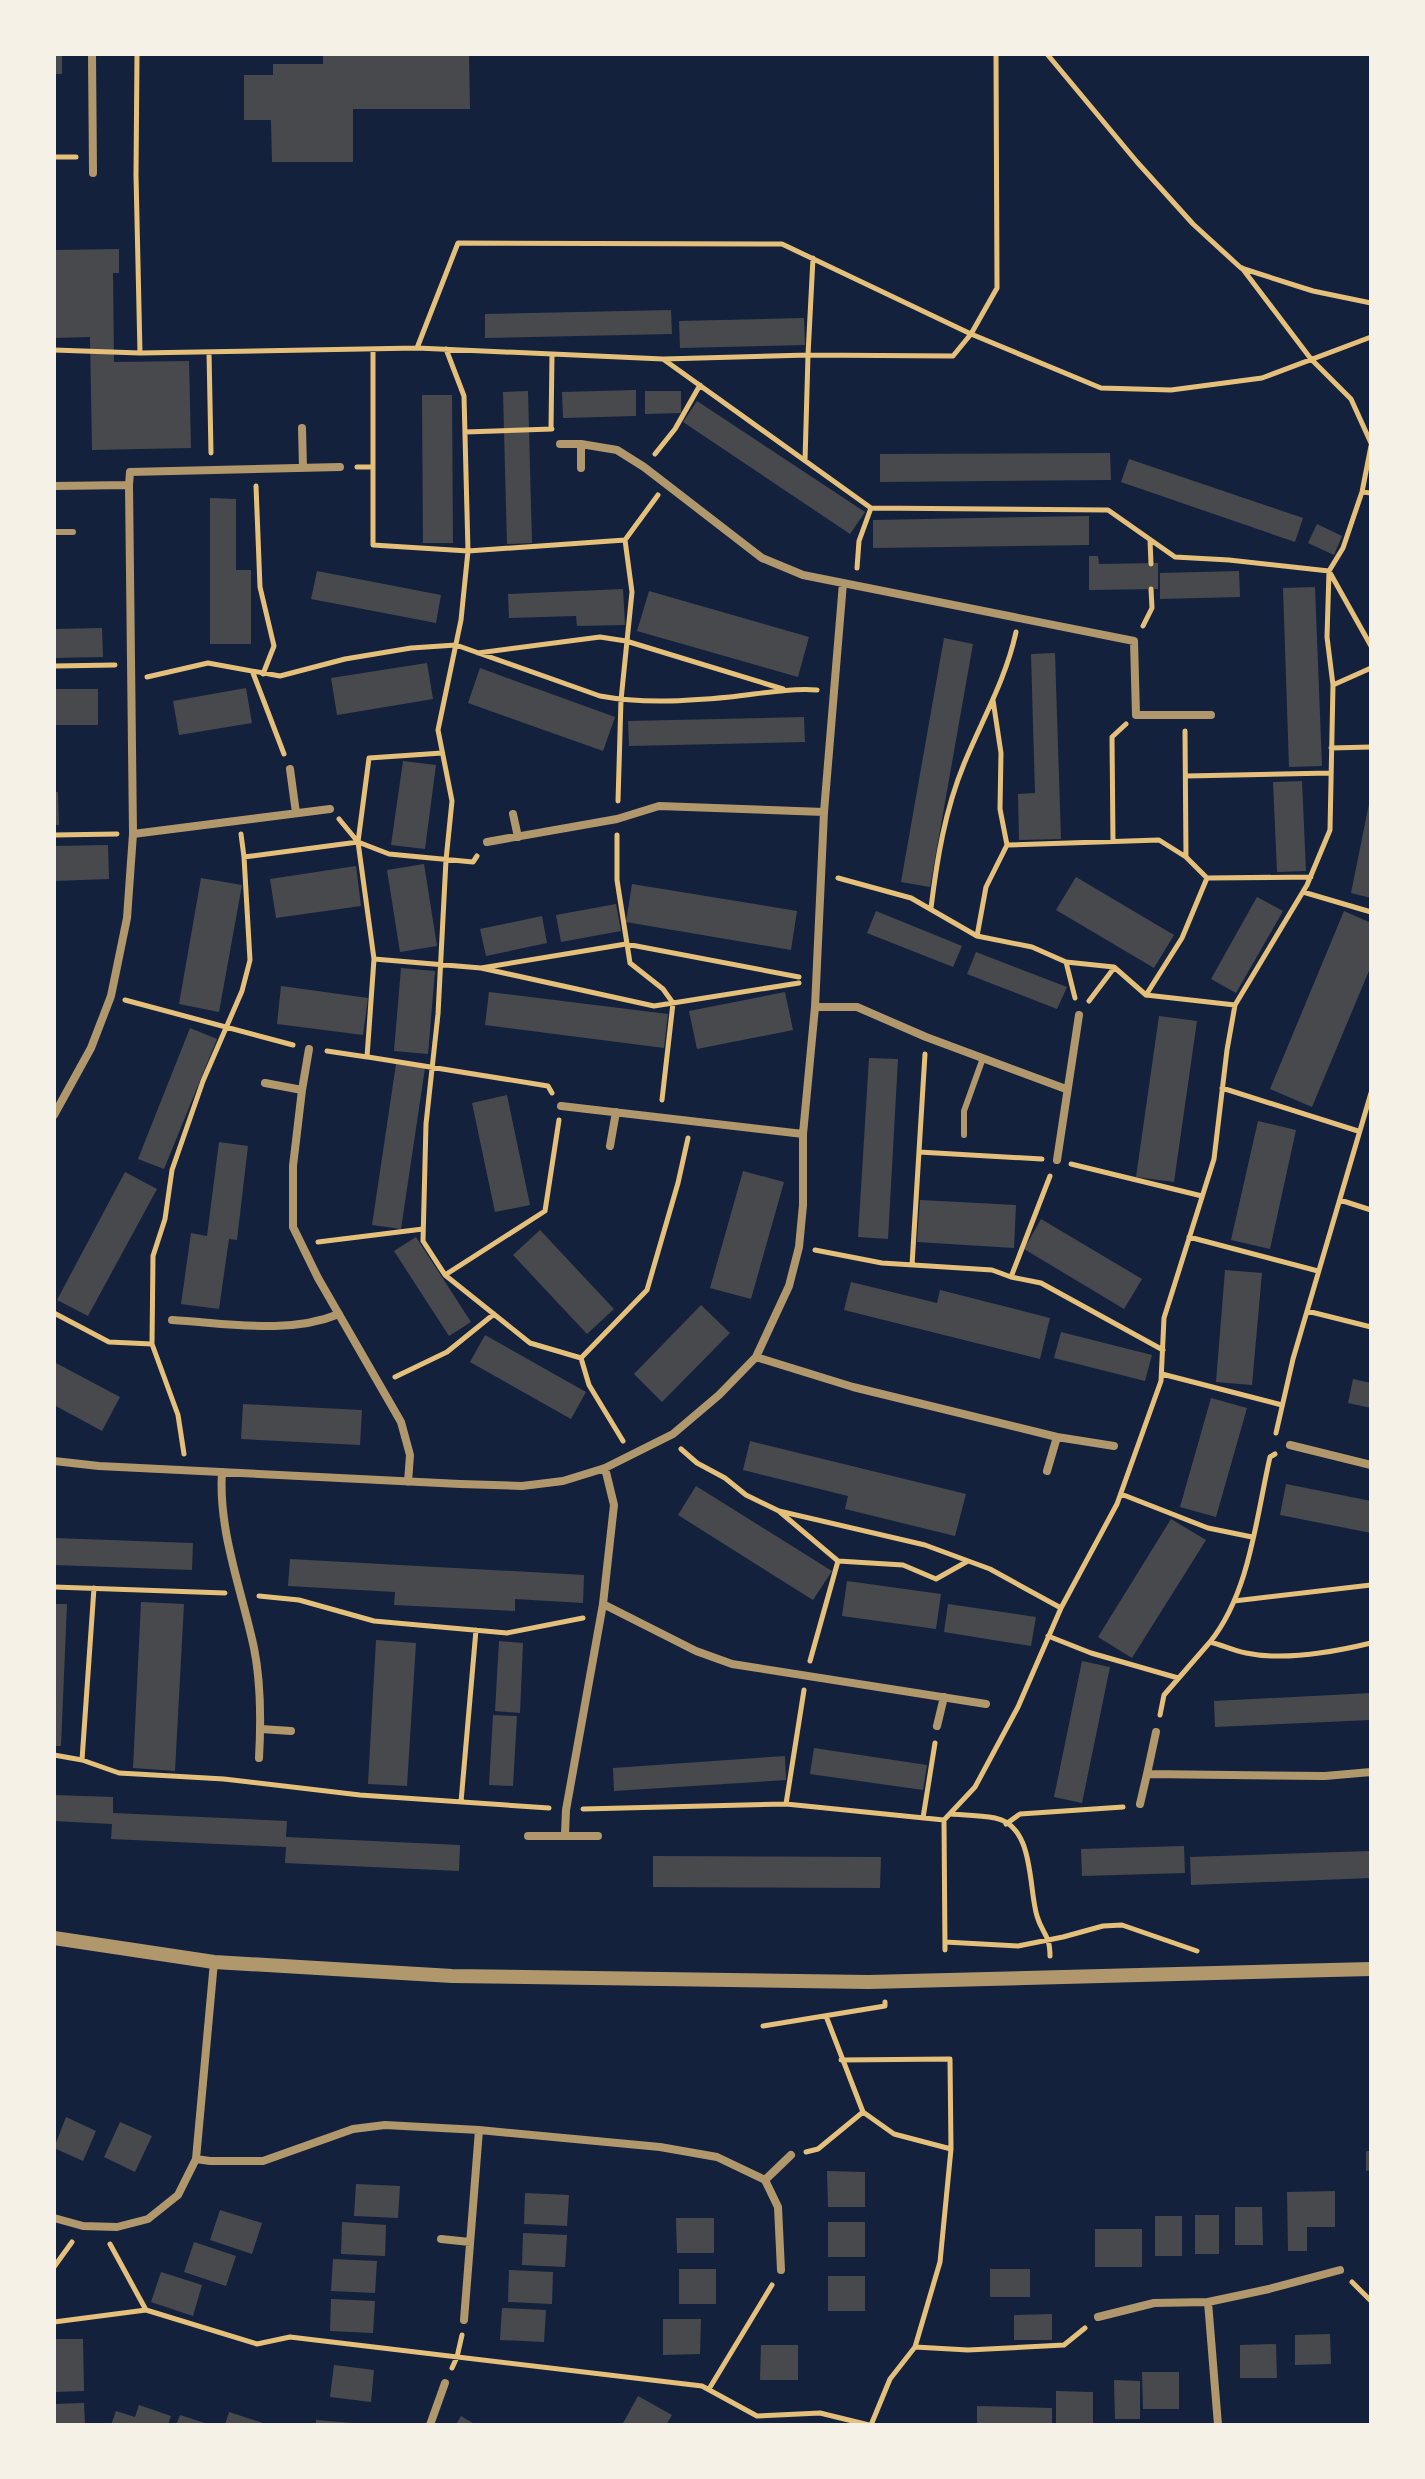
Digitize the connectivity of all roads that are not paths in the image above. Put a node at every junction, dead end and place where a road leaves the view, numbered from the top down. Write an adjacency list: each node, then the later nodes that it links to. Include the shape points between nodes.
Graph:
1 (92, 54): 2 (street)
2 (93, 173)
3 (302, 428): 7 (street)
4 (560, 444): 5 (street)
5 (581, 444): 8 (street); 13 (street, via 617,450 644,467 762,558 803,575)
6 (340, 467): 7 (street)
7 (303, 468): 9 (street, via 130,472)
8 (581, 468)
9 (129, 485): 10 (street); 20 (street)
10 (54, 486)
11 (54, 532): 12 (lane)
12 (73, 532)
13 (843, 583): 14 (street, via 1134,641 1136,715); 17 (street)
14 (1211, 715)
15 (290, 769): 18 (street)
16 (330, 809): 18 (street)
17 (824, 812): 21 (street, via 659,806); 23 (street)
18 (296, 813): 20 (street)
19 (513, 814): 21 (street)
20 (133, 834): 31 (street, via 127,918 111,996 91,1048)
21 (518, 837): 22 (street)
22 (487, 842)
23 (815, 1007): 26 (street, via 857,1007); 33 (street)
24 (1079, 1015): 28 (street)
25 (309, 1049): 29 (street)
26 (983, 1058): 28 (street); 34 (lane, via 964,1111)
27 (265, 1083): 29 (street)
28 (1066, 1089): 36 (street)
29 (302, 1090): 37 (street, via 293,1227)
30 (561, 1106): 32 (street)
31 (56, 1109)
32 (616, 1112): 33 (street); 35 (street)
33 (803, 1134): 39 (street, via 799,1247 789,1286)
34 (964, 1135)
35 (610, 1146)
36 (1057, 1160)
37 (339, 1314): 38 (street, via 287,1326); 48 (street, via 401,1422 410,1455)
38 (172, 1320)
39 (756, 1357): 40 (street, via 853,1387); 45 (street, via 673,1434)
40 (1057, 1437): 42 (street); 46 (street)
41 (1290, 1445): 44 (street)
42 (1114, 1446)
43 (54, 1461): 47 (street)
44 (1371, 1465)
45 (605, 1468): 48 (street, via 522,1486); 49 (street, via 614,1505)
46 (1047, 1471)
47 (222, 1472): 48 (street); 53 (street, via 224,1517 255,1651)
48 (408, 1482)
49 (603, 1604): 50 (street, via 732,1664); 60 (street)
50 (944, 1697): 51 (street); 52 (street)
51 (986, 1704)
52 (937, 1726)
53 (261, 1729): 54 (street); 56 (street)
54 (291, 1731)
55 (1156, 1732): 58 (street)
56 (259, 1758)
57 (1371, 1772): 58 (street)
58 (1147, 1774): 59 (street)
59 (1140, 1804)
60 (565, 1834): 61 (street); 62 (street)
61 (528, 1836)
62 (598, 1836)
63 (54, 1938): 64 (street)
64 (214, 1962): 65 (street, via 452,1976 885,1981); 68 (street)
65 (1367, 1971)
66 (479, 2130): 68 (street, via 385,2125 353,2129 263,2161); 69 (street, via 674,2149 717,2157); 72 (street)
67 (791, 2155): 69 (street)
68 (196, 2159): 70 (street, via 178,2195 148,2219 117,2227)
69 (765, 2180): 73 (street, via 778,2207)
70 (54, 2218)
71 (441, 2239): 72 (street)
72 (470, 2242): 77 (street)
73 (781, 2270)
74 (1340, 2270): 75 (street)
75 (1208, 2302): 76 (street, via 1154,2303); 80 (street)
76 (1098, 2317)
77 (464, 2320)
78 (445, 2383): 79 (street)
79 (430, 2425)
80 (1218, 2425)

